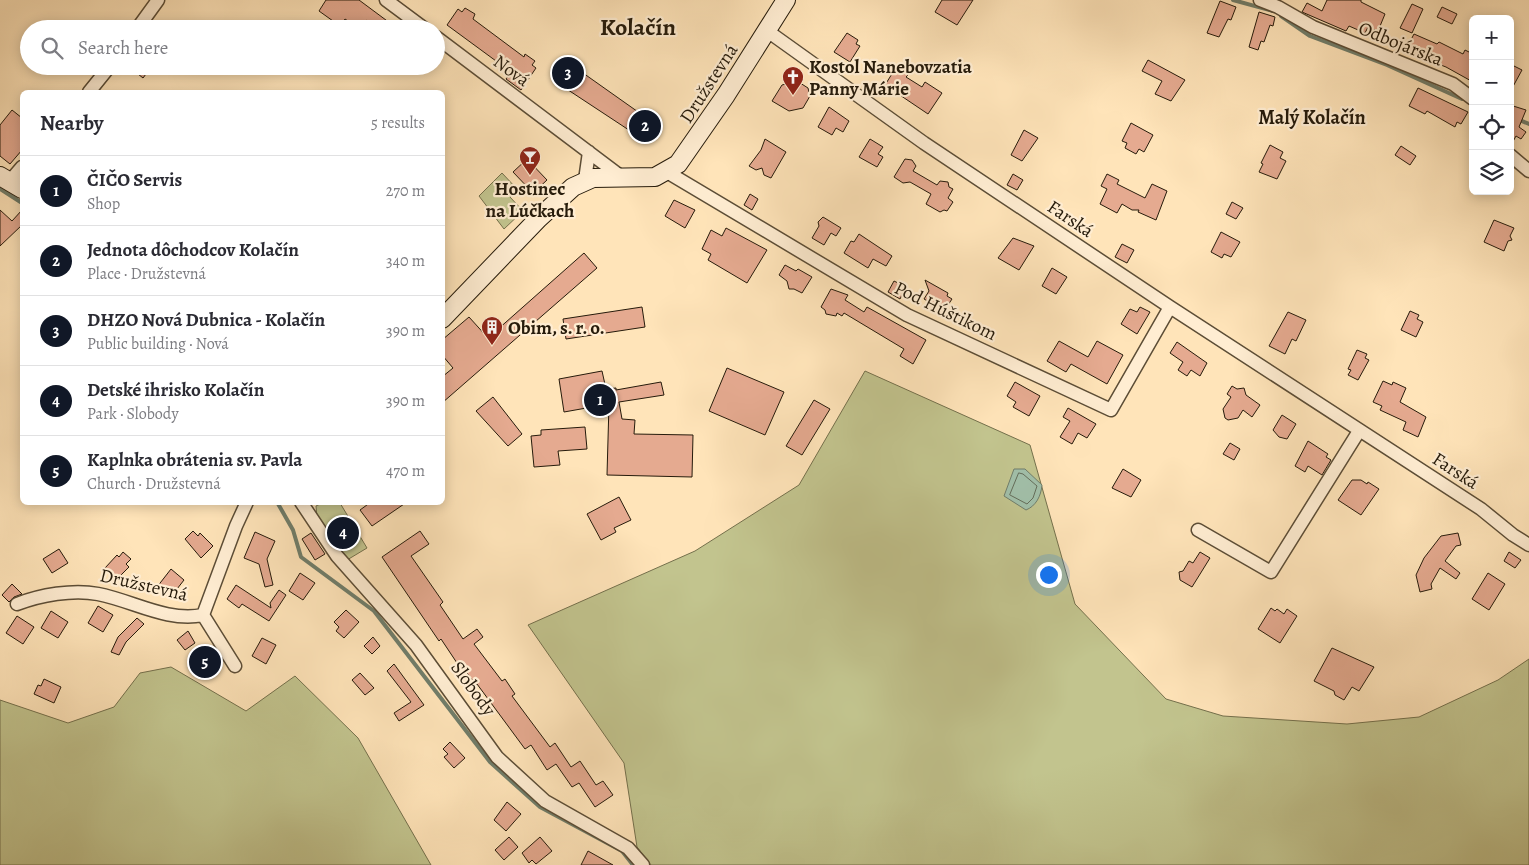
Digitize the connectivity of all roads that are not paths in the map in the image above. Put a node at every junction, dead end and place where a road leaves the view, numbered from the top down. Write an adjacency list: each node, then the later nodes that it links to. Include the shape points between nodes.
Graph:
1 (158, 0): 5 (street)
2 (386, 0): 6 (street)
3 (786, 0): 7 (street, Družstevná)
4 (1260, 0): 11 (street, Odbojárska, via 1313,27 1453,84)
5 (144, 20)
6 (413, 20)
7 (766, 30): 16 (street, Družstevná, via 687,154); 20 (street, Farská, via 924,143)
8 (445, 44): 12 (street, Nová)
9 (103, 75): 10 (street)
10 (91, 90)
11 (1469, 96)
12 (589, 152): 17 (street, Nová); 18 (street)
13 (1514, 158): 15 (street)
14 (20, 170): 19 (street)
15 (1529, 170)
16 (667, 172): 17 (street, Družstevná, via 648,178); 20 (street, Pod Húštikom, via 907,315 1111,410)
17 (623, 178): 18 (street, Družstevná)
18 (585, 180): 21 (street, Družstevná, via 572,187 539,218)
19 (11, 182)
20 (1170, 307): 22 (street, Farská)
21 (445, 316)
22 (1359, 431): 25 (street, via 1272,572); 26 (street, Farská, via 1481,509)
23 (246, 505): 28 (street, Družstevná)
24 (303, 505): 30 (street, Slobody, via 336,556 416,645 497,757 545,800 628,848)
25 (1198, 530)
26 (1529, 545)
27 (18, 604): 28 (street, Družstevná, via 34,598 84,592 172,616)
28 (203, 615): 29 (street, Družstevná)
29 (235, 666)
30 (644, 865)

